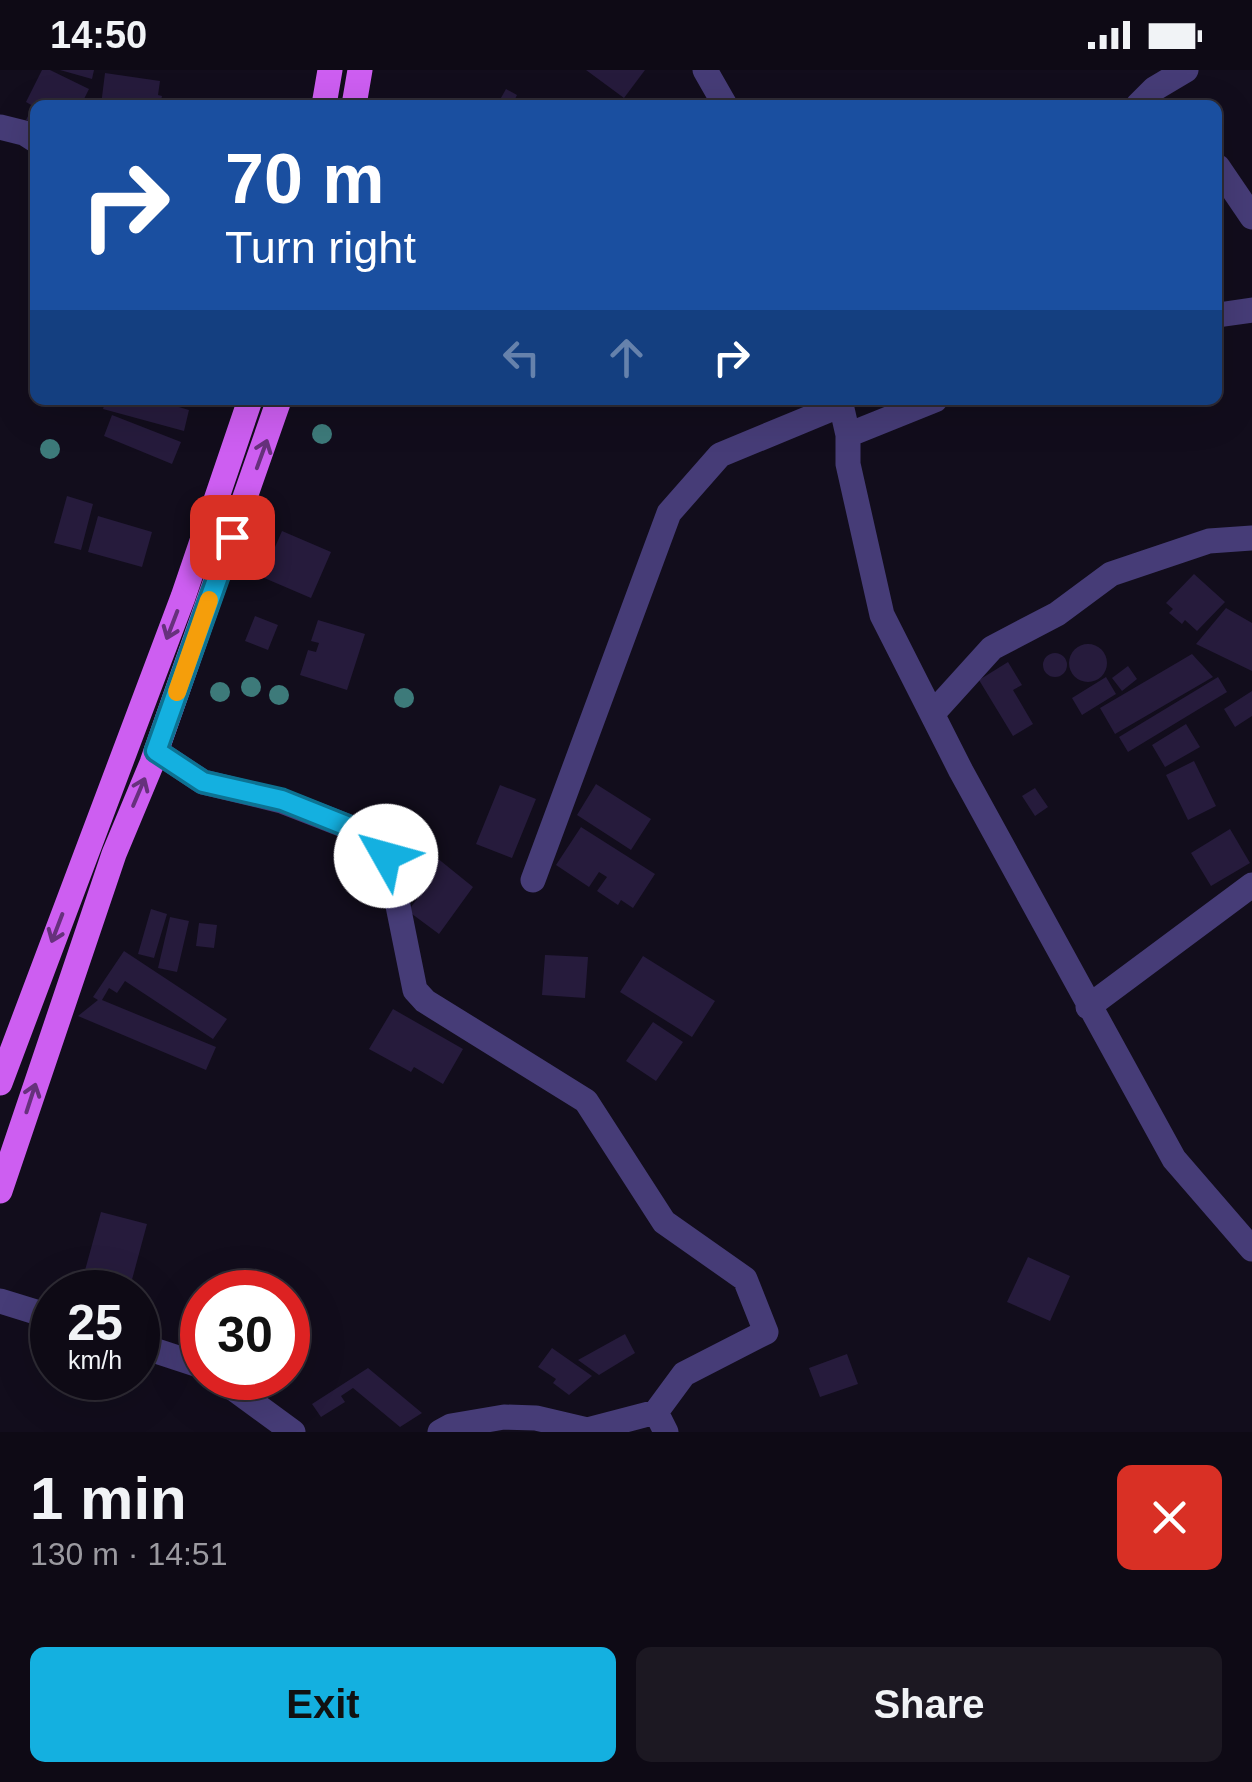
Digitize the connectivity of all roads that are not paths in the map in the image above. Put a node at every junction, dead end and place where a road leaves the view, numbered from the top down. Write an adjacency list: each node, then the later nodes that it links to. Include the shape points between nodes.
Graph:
1 (330, 70): 6 (main road)
2 (360, 70): 7 (main road)
3 (705, 70): 8 (street)
4 (1186, 70): 5 (street)
5 (1153, 99)
6 (325, 100)
7 (355, 100)
8 (722, 100)
9 (0, 127): 10 (street)
10 (30, 137)
11 (1222, 170): 12 (street)
12 (1244, 187): 13 (street)
13 (1252, 216)
14 (1252, 310): 15 (street)
15 (1222, 314)
16 (248, 405): 28 (main road, one-way to 28)
17 (277, 405): 24 (main road, one-way to 17)
18 (834, 405): 25 (street, via 720,455 670,513)
19 (842, 405): 21 (street)
20 (922, 405): 21 (street)
21 (848, 435): 23 (street, via 848,464 882,615)
22 (1252, 538): 23 (street, via 1209,541 1111,574 1057,614 992,648)
23 (934, 712): 27 (street)
24 (156, 751): 29 (main road, one-way to 24, via 114,854); 34 (street, via 203,782 282,800 372,836 386,856 415,990 586,1101 664,1222 745,1279 766,1332 684,1374)
25 (532, 880)
26 (1252, 885): 27 (street)
27 (1088, 1007): 30 (street, via 1174,1159)
28 (0, 1083)
29 (0, 1191)
30 (1252, 1249)
31 (0, 1301): 32 (street)
32 (30, 1310)
33 (249, 1400): 35 (street)
34 (661, 1422): 36 (street, via 587,1430 504,1417)
35 (293, 1432)
36 (440, 1432)

